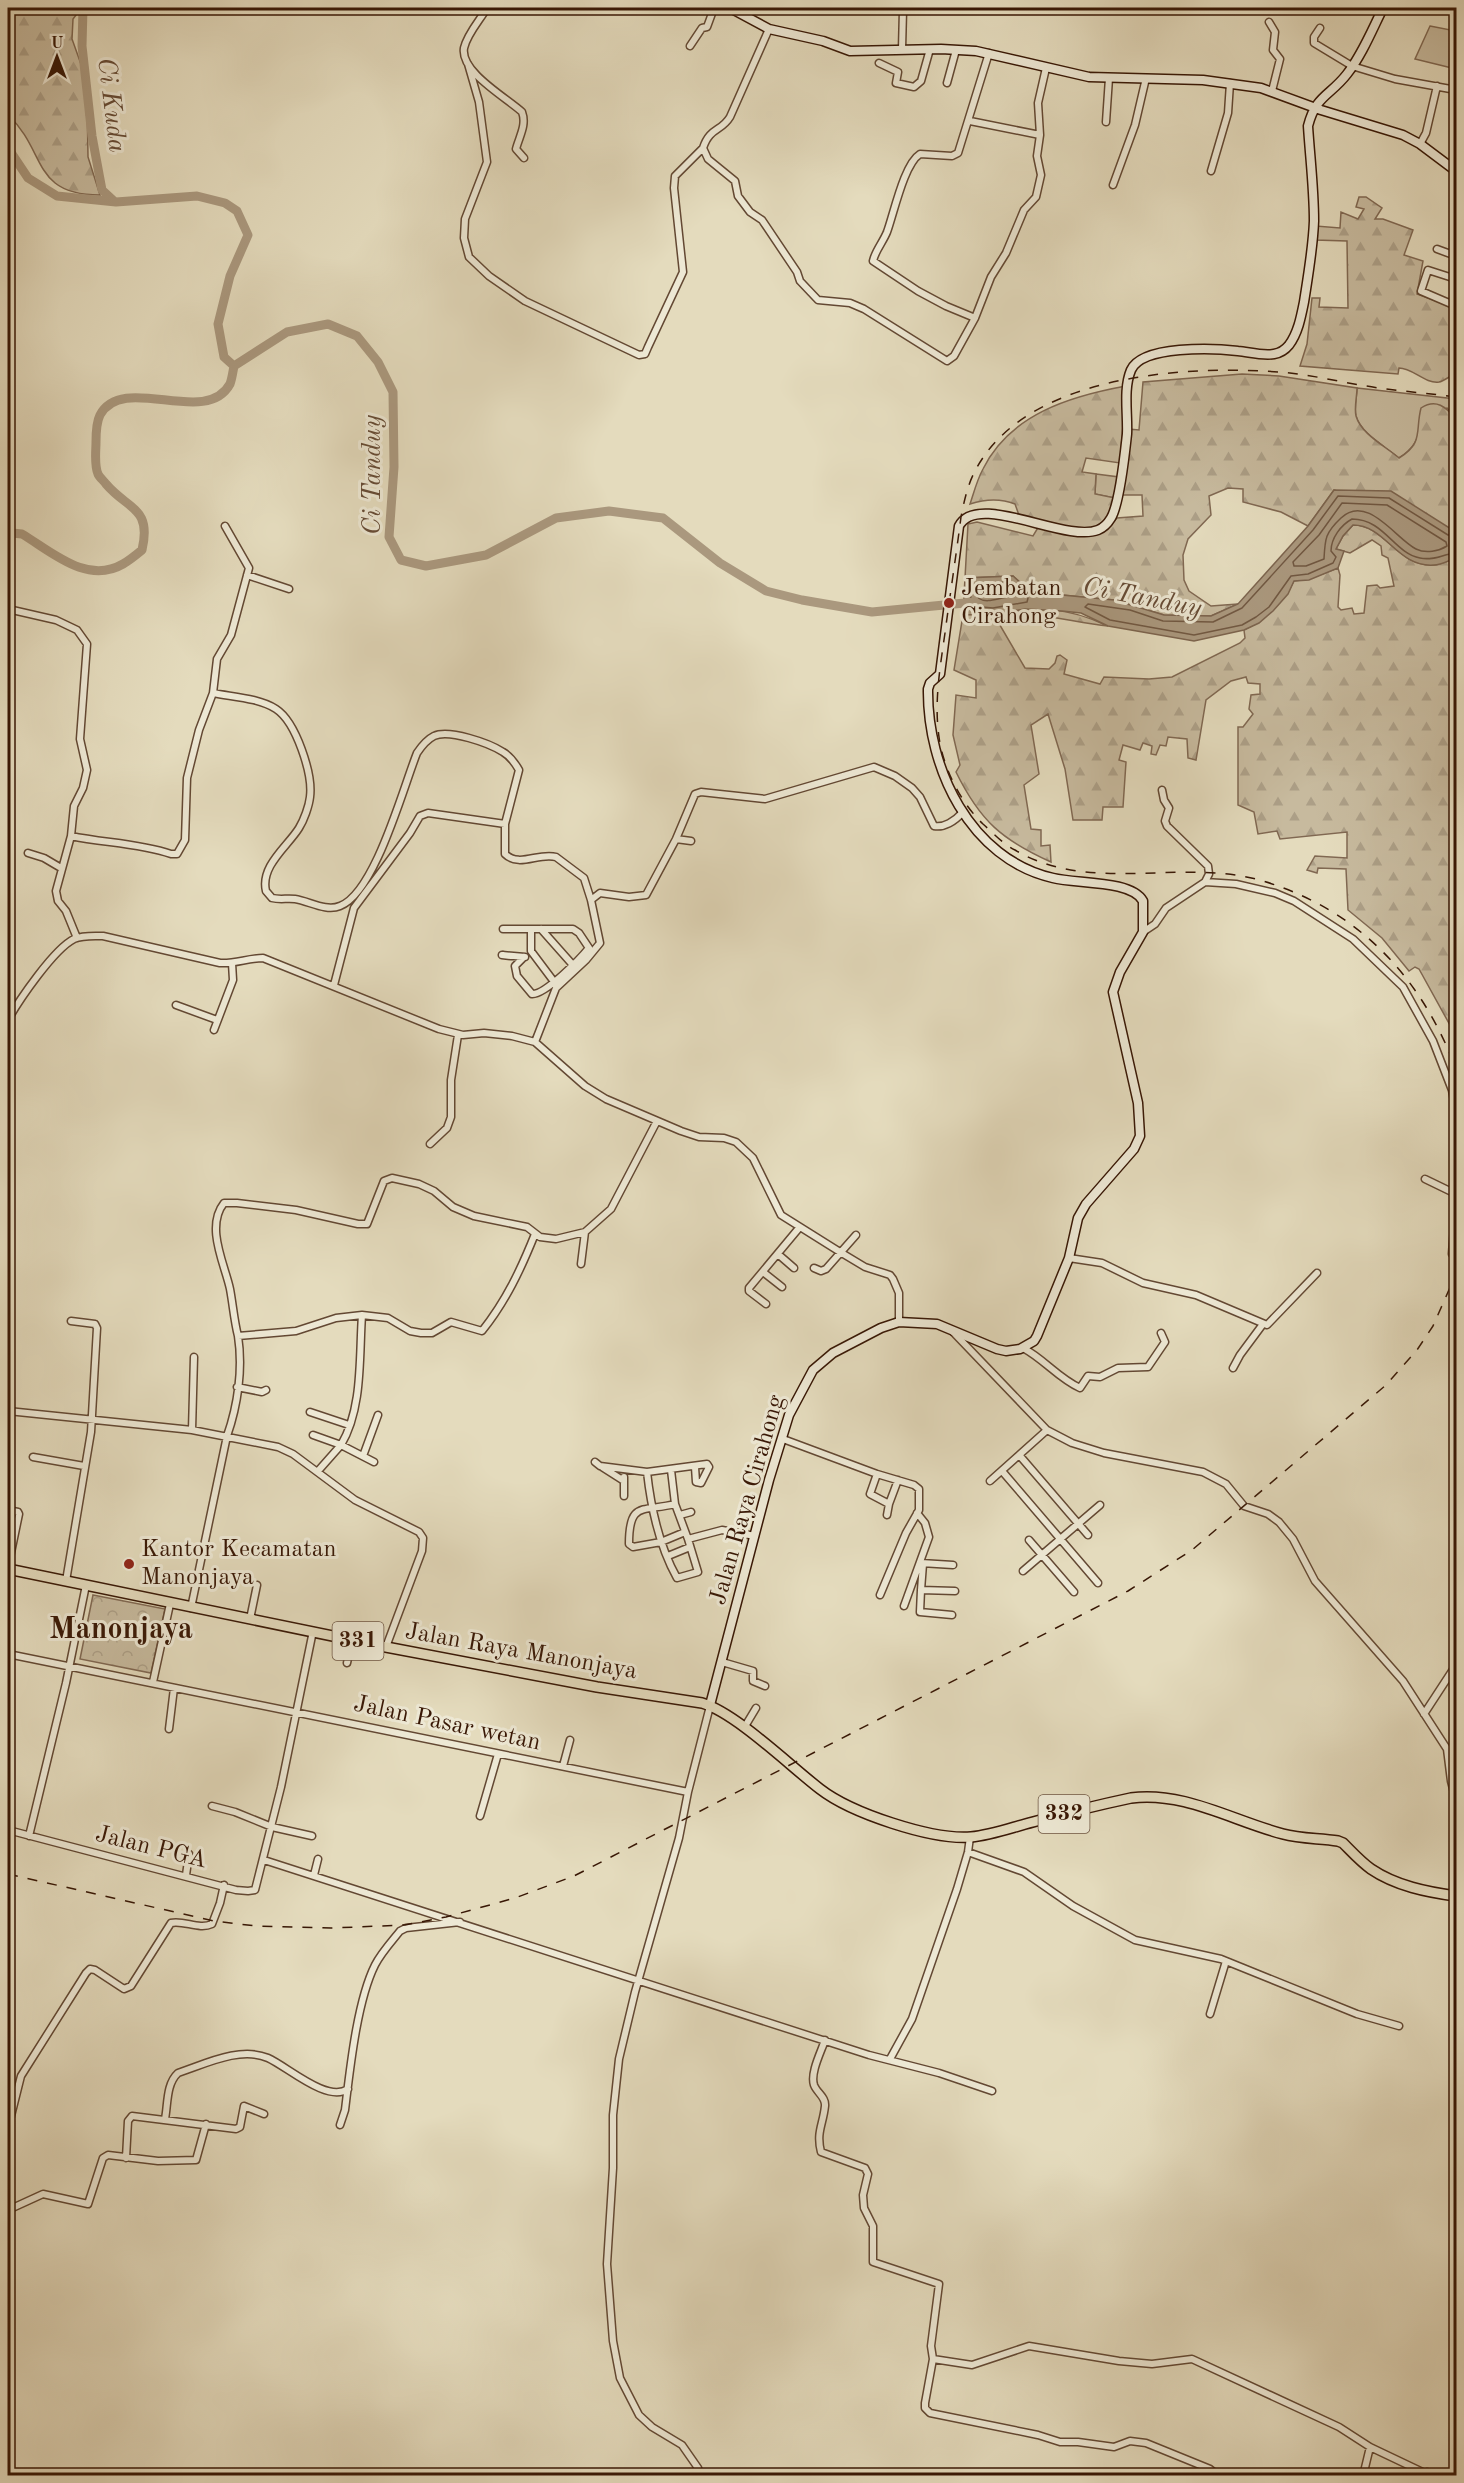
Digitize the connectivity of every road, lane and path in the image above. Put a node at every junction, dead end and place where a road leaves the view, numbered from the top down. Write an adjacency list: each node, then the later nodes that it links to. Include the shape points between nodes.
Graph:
1 (487, 8): 15 (street, via 465,46)
2 (714, 8): 9 (street, via 707,27 702,28)
3 (1383, 8): 16 (street)
4 (735, 9): 8 (street)
5 (903, 10): 11 (street)
6 (1269, 22): 24 (street, via 1275,32 1273,50 1280,59)
7 (1320, 28): 16 (street, via 1314,43)
8 (769, 29): 11 (street, via 850,51); 30 (street, via 730,117 707,136)
9 (690, 46)
10 (930, 49): 11 (street); 12 (street); 14 (street, via 921,81 912,88 896,83 898,72)
11 (902, 50)
12 (956, 50): 13 (street); 20 (street)
13 (989, 53): 17 (street); 26 (street)
14 (879, 63)
15 (468, 64): 30 (street, via 487,162 465,219 469,257 525,301 639,355 645,354 683,272 675,176); 31 (street, via 479,78 522,112 523,128 516,149)
16 (1352, 66): 22 (street); 25 (street)
17 (1046, 68): 18 (street); 28 (street, via 1038,103)
18 (1109, 78): 19 (street); 27 (street)
19 (1146, 78): 21 (street); 34 (street, via 1136,125)
20 (947, 83)
21 (1230, 83): 24 (street); 32 (street, via 1228,113)
22 (1437, 86): 23 (street); 29 (street)
23 (1456, 90)
24 (1272, 91): 25 (street)
25 (1314, 107): 29 (street); 46 (street, via 1308,126 1312,240 1301,316 1290,344 1271,355 1188,350 1150,355 1136,362 1128,380 1125,447 1116,503 1112,517 1098,530 1061,530 991,513 969,516 960,526 939,674 928,689 932,741 944,778)
26 (970, 121): 28 (street); 39 (street, via 956,155 920,154 915,158 873,261 918,291)
27 (1106, 122)
28 (1040, 135): 39 (street, via 1040,183 1036,197 1024,210)
29 (1420, 144): 33 (street)
30 (703, 148): 39 (street, via 708,159 735,181 738,196 762,220 800,281 818,300 850,303 864,309 948,361)
31 (524, 159)
32 (1211, 171)
33 (1456, 171)
34 (1113, 184)
35 (1437, 249): 36 (street)
36 (1456, 256)
37 (1456, 279): 38 (street, via 1428,270 1421,291)
38 (1456, 306)
39 (975, 318)
40 (225, 526): 41 (street, via 247,563)
41 (248, 575): 42 (street); 44 (street, via 231,635 217,659)
42 (289, 589)
43 (8, 609): 48 (street, via 56,620 77,630 87,644 80,739 87,770 74,806)
44 (213, 693): 48 (street, via 187,778 185,840 177,854); 54 (street, via 262,703 278,711 304,753 309,803 300,827 275,858 265,881 266,891 276,899 293,898 330,908)
45 (1162, 790): 53 (street, via 1169,808 1167,826 1208,866)
46 (962, 813): 49 (street, via 955,820 933,826 912,788 873,767 765,799 698,792 689,804); 60 (street, via 987,842 1032,871 1083,884 1124,886 1135,892 1143,901)
47 (505, 824): 54 (street, via 519,770 513,760 462,736 435,736 417,753 380,853); 55 (street, via 506,856 520,860 556,857 584,878); 56 (street, via 428,813 420,816)
48 (71, 836): 52 (street)
49 (676, 839): 50 (street); 55 (street, via 646,896 600,893)
50 (691, 841)
51 (28, 853): 52 (street)
52 (61, 867): 61 (street, via 58,901)
53 (1205, 882): 60 (street, via 1166,908 1155,924); 76 (street, via 1236,884 1287,897 1353,939 1391,974 1411,1000 1433,1041)
54 (350, 900): 56 (street)
55 (591, 900): 67 (street, via 600,943 586,960)
56 (354, 908): 68 (street)
57 (503, 929): 58 (street)
58 (531, 929): 59 (street); 64 (street)
59 (542, 929): 66 (street); 66 (street, via 570,928 579,933 589,949)
60 (1143, 932): 90 (street, via 1113,992 1138,1103 1140,1136 1134,1149 1082,1211 1075,1225)
61 (76, 938): 65 (street, via 112,937); 70 (street)
62 (511, 956): 63 (street, via 502,955)
63 (524, 957): 64 (street); 67 (street, via 515,966 515,973 532,994 540,994)
64 (534, 958): 67 (street)
65 (232, 963): 68 (street, via 263,958); 72 (street, via 233,980)
66 (572, 964): 67 (street)
67 (555, 984): 75 (street)
68 (334, 985): 74 (street)
69 (176, 1005): 72 (street)
70 (10, 1011): 71 (street)
71 (8, 1020)
72 (217, 1020): 73 (street)
73 (214, 1030)
74 (458, 1035): 75 (street, via 496,1034); 78 (street, via 451,1080 451,1117 447,1128)
75 (535, 1042): 77 (street, via 594,1093)
76 (1456, 1112)
77 (657, 1121): 83 (street, via 699,1137 736,1142 753,1158 781,1215); 84 (street, via 611,1209)
78 (430, 1144)
79 (1425, 1179): 80 (street)
80 (1456, 1194)
81 (1456, 1201): 82 (street)
82 (1456, 1223): 88 (street)
83 (799, 1228): 87 (street); 89 (street)
84 (585, 1232): 85 (street, via 549,1240); 91 (street)
85 (534, 1234): 98 (street, via 520,1272 482,1331 451,1322 432,1333 421,1333 388,1318); 104 (street, via 526,1227 474,1216 453,1207 435,1191 392,1178 384,1181 367,1224 279,1207 224,1203 219,1215 218,1248)
86 (856, 1235): 87 (street)
87 (840, 1252): 93 (street, via 823,1270); 100 (street, via 894,1279 899,1293)
88 (1452, 1254)
89 (779, 1255): 92 (street); 94 (street)
90 (1069, 1258): 101 (street, via 1102,1263 1143,1283 1196,1295); 105 (street, via 1037,1336)
91 (581, 1264)
92 (794, 1268)
93 (814, 1268)
94 (763, 1272): 96 (street); 97 (street, via 748,1290)
95 (1317, 1273): 101 (street, via 1267,1325)
96 (782, 1287)
97 (766, 1304)
98 (362, 1315): 104 (street, via 336,1318 296,1332); 114 (street, via 356,1405)
99 (71, 1321): 113 (street, via 97,1327)
100 (899, 1322): 102 (street, Jalan Raya Cirahong, via 937,1324); 119 (street, Jalan Raya Cirahong, via 834,1353 813,1370 798,1396)
101 (1263, 1324): 107 (street)
102 (950, 1329): 105 (street, Jalan Raya Cirahong, via 997,1349); 116 (street)
103 (1161, 1333): 105 (street, via 1165,1342 1148,1367 1118,1368 1100,1377 1087,1377 1080,1388)
104 (238, 1336): 108 (street, via 241,1356)
105 (1023, 1348)
106 (194, 1356): 115 (street)
107 (1233, 1368)
108 (237, 1387): 109 (street); 118 (street)
109 (266, 1390)
110 (8, 1411): 113 (street)
111 (310, 1412): 114 (street)
112 (378, 1415): 121 (street)
113 (92, 1420): 115 (street); 125 (street)
114 (349, 1425): 120 (street)
115 (192, 1430): 118 (street)
116 (1047, 1430): 122 (street); 187 (street, via 1104,1454 1203,1472 1226,1484 1244,1506 1279,1522 1293,1539 1315,1581 1403,1681)
117 (313, 1435): 120 (street)
118 (227, 1436): 130 (street, via 278,1447); 170 (street)
119 (783, 1439): 132 (street); 149 (street, Jalan Raya Cirahong)
120 (341, 1445): 121 (street); 130 (street)
121 (363, 1456): 124 (street)
122 (1020, 1456): 129 (street); 146 (street)
123 (33, 1457): 125 (street)
124 (374, 1462)
125 (84, 1466): 160 (street)
126 (695, 1467): 128 (street)
127 (625, 1470): 131 (street); 133 (street); 133 (street, via 598,1464)
128 (671, 1470): 131 (street); 137 (street)
129 (1002, 1471): 135 (street); 150 (street)
130 (318, 1472): 175 (street, via 355,1500 412,1528 423,1538 422,1551)
131 (646, 1472): 140 (street)
132 (877, 1474): 134 (street); 138 (street, via 870,1494)
133 (624, 1480): 136 (street)
134 (898, 1480): 138 (street); 143 (street, via 920,1489)
135 (990, 1481)
136 (624, 1496)
137 (675, 1503): 140 (street); 144 (street)
138 (889, 1504): 145 (street)
139 (1100, 1505): 146 (street)
140 (651, 1509): 152 (street); 152 (street, via 634,1513 629,1544 633,1547)
141 (8, 1510): 158 (street, via 19,1514)
142 (691, 1512): 144 (street)
143 (917, 1513): 156 (street, via 930,1536); 167 (street)
144 (680, 1515): 148 (street)
145 (886, 1515)
146 (1078, 1524): 147 (street); 150 (street)
147 (1088, 1535)
148 (686, 1536): 149 (street, via 722,1530); 152 (street); 153 (street)
149 (754, 1536): 177 (street, Jalan Raya Cirahong)
150 (1060, 1539): 154 (street); 161 (street)
151 (1029, 1540): 154 (street)
152 (661, 1542): 155 (street)
153 (690, 1547): 155 (street); 155 (street, via 698,1572 677,1578)
154 (1041, 1555): 159 (street); 166 (street)
155 (668, 1556)
156 (922, 1563): 157 (street); 164 (street); 169 (street)
157 (953, 1565)
158 (8, 1568): 160 (main road, Jalan Raya Manonjaya / 331)
159 (1023, 1571)
160 (66, 1581): 162 (main road, Jalan Raya Manonjaya / 331)
161 (1098, 1583)
162 (86, 1585): 168 (main road, Jalan Raya Manonjaya / 331); 180 (street)
163 (257, 1585): 172 (street)
164 (921, 1590): 165 (street); 171 (street, via 920,1612)
165 (955, 1590)
166 (1074, 1592)
167 (880, 1595)
168 (170, 1604): 170 (main road, Jalan Raya Manonjaya / 331); 181 (street)
169 (904, 1606)
170 (191, 1608): 172 (main road, Jalan Raya Manonjaya / 331)
171 (952, 1615)
172 (250, 1619): 173 (main road, Jalan Raya Manonjaya / 331)
173 (313, 1632): 174 (main road, Jalan Raya Manonjaya / 331); 186 (street)
174 (352, 1639): 175 (main road, Jalan Raya Manonjaya / 331); 178 (street)
175 (386, 1647): 184 (main road, Jalan Raya Manonjaya / 331)
176 (8, 1654): 180 (street, Jalan Pasar wetan)
177 (722, 1662): 182 (street, via 753,1671 753,1681); 184 (street, Jalan Raya Cirahong)
178 (346, 1663)
179 (1456, 1665): 187 (street)
180 (69, 1666): 181 (street, Jalan Pasar wetan); 199 (street)
181 (153, 1682): 183 (street, Jalan Pasar wetan)
182 (765, 1686)
183 (174, 1688): 186 (street, Jalan Pasar wetan); 189 (street)
184 (710, 1705): 188 (main road, 332); 193 (street)
185 (756, 1708): 188 (street)
186 (296, 1712): 191 (street, Jalan Pasar wetan); 197 (street)
187 (1424, 1714): 194 (street, via 1447,1749)
188 (744, 1728): 201 (main road, 332, via 820,1789 854,1810 921,1830)
189 (169, 1729)
190 (570, 1740): 192 (street)
191 (498, 1754): 192 (street, Jalan Pasar wetan); 196 (street)
192 (563, 1767): 193 (street, Jalan Pasar wetan)
193 (688, 1792): 212 (street)
194 (1456, 1800)
195 (212, 1806): 197 (street)
196 (480, 1816)
197 (272, 1827): 200 (street); 205 (street)
198 (8, 1830): 199 (street, Jalan PGA)
199 (29, 1836): 206 (street, Jalan PGA)
200 (312, 1836)
201 (970, 1837): 202 (street); 209 (main road, 332, via 1131,1798 1175,1799 1286,1835 1338,1841 1383,1876)
202 (968, 1852): 211 (street, via 1024,1872 1073,1906 1135,1940); 216 (street, via 912,2019)
203 (189, 1854): 206 (street)
204 (318, 1858): 207 (street)
205 (264, 1860): 207 (street); 208 (street, Jalan PGA, via 255,1890)
206 (186, 1875): 208 (street, Jalan PGA)
207 (314, 1875): 210 (street)
208 (224, 1885): 224 (street, via 212,1924 171,1923 131,1986 124,1989 95,1970 86,1973 21,2076 9,2124)
209 (1456, 1896)
210 (460, 1922): 212 (street); 217 (street, via 406,1928 376,1963 362,2010)
211 (1226, 1961): 213 (street); 214 (street, via 1357,2014)
212 (640, 1980): 215 (street); 229 (street, via 619,2059 613,2115 607,2248 613,2341 620,2378 639,2415 682,2445)
213 (1210, 2014)
214 (1399, 2025)
215 (825, 2040): 216 (street); 226 (street, via 813,2080 825,2099 819,2127 821,2152 865,2168 864,2208 872,2219 873,2262 939,2284)
216 (890, 2059): 218 (street)
217 (348, 2089): 220 (street, via 342,2093 329,2092 266,2057 228,2056 174,2076); 222 (street)
218 (992, 2091)
219 (264, 2114): 221 (street, via 245,2106 238,2129)
220 (165, 2119): 221 (street); 223 (street, via 130,2117)
221 (206, 2124): 223 (street, via 196,2160)
222 (340, 2125)
223 (126, 2158): 225 (street, via 110,2154 104,2157 88,2204 43,2194)
224 (8, 2175)
225 (8, 2210)
226 (933, 2359): 227 (street, via 972,2365 1029,2346 1152,2364 1192,2359 1339,2427); 230 (street, via 925,2403 930,2413 1060,2442 1114,2447 1130,2441 1146,2444)
227 (1370, 2447): 228 (street); 231 (street)
228 (1429, 2474): 232 (street)
229 (701, 2475)
230 (1219, 2475)
231 (1363, 2475)
232 (1440, 2475)

